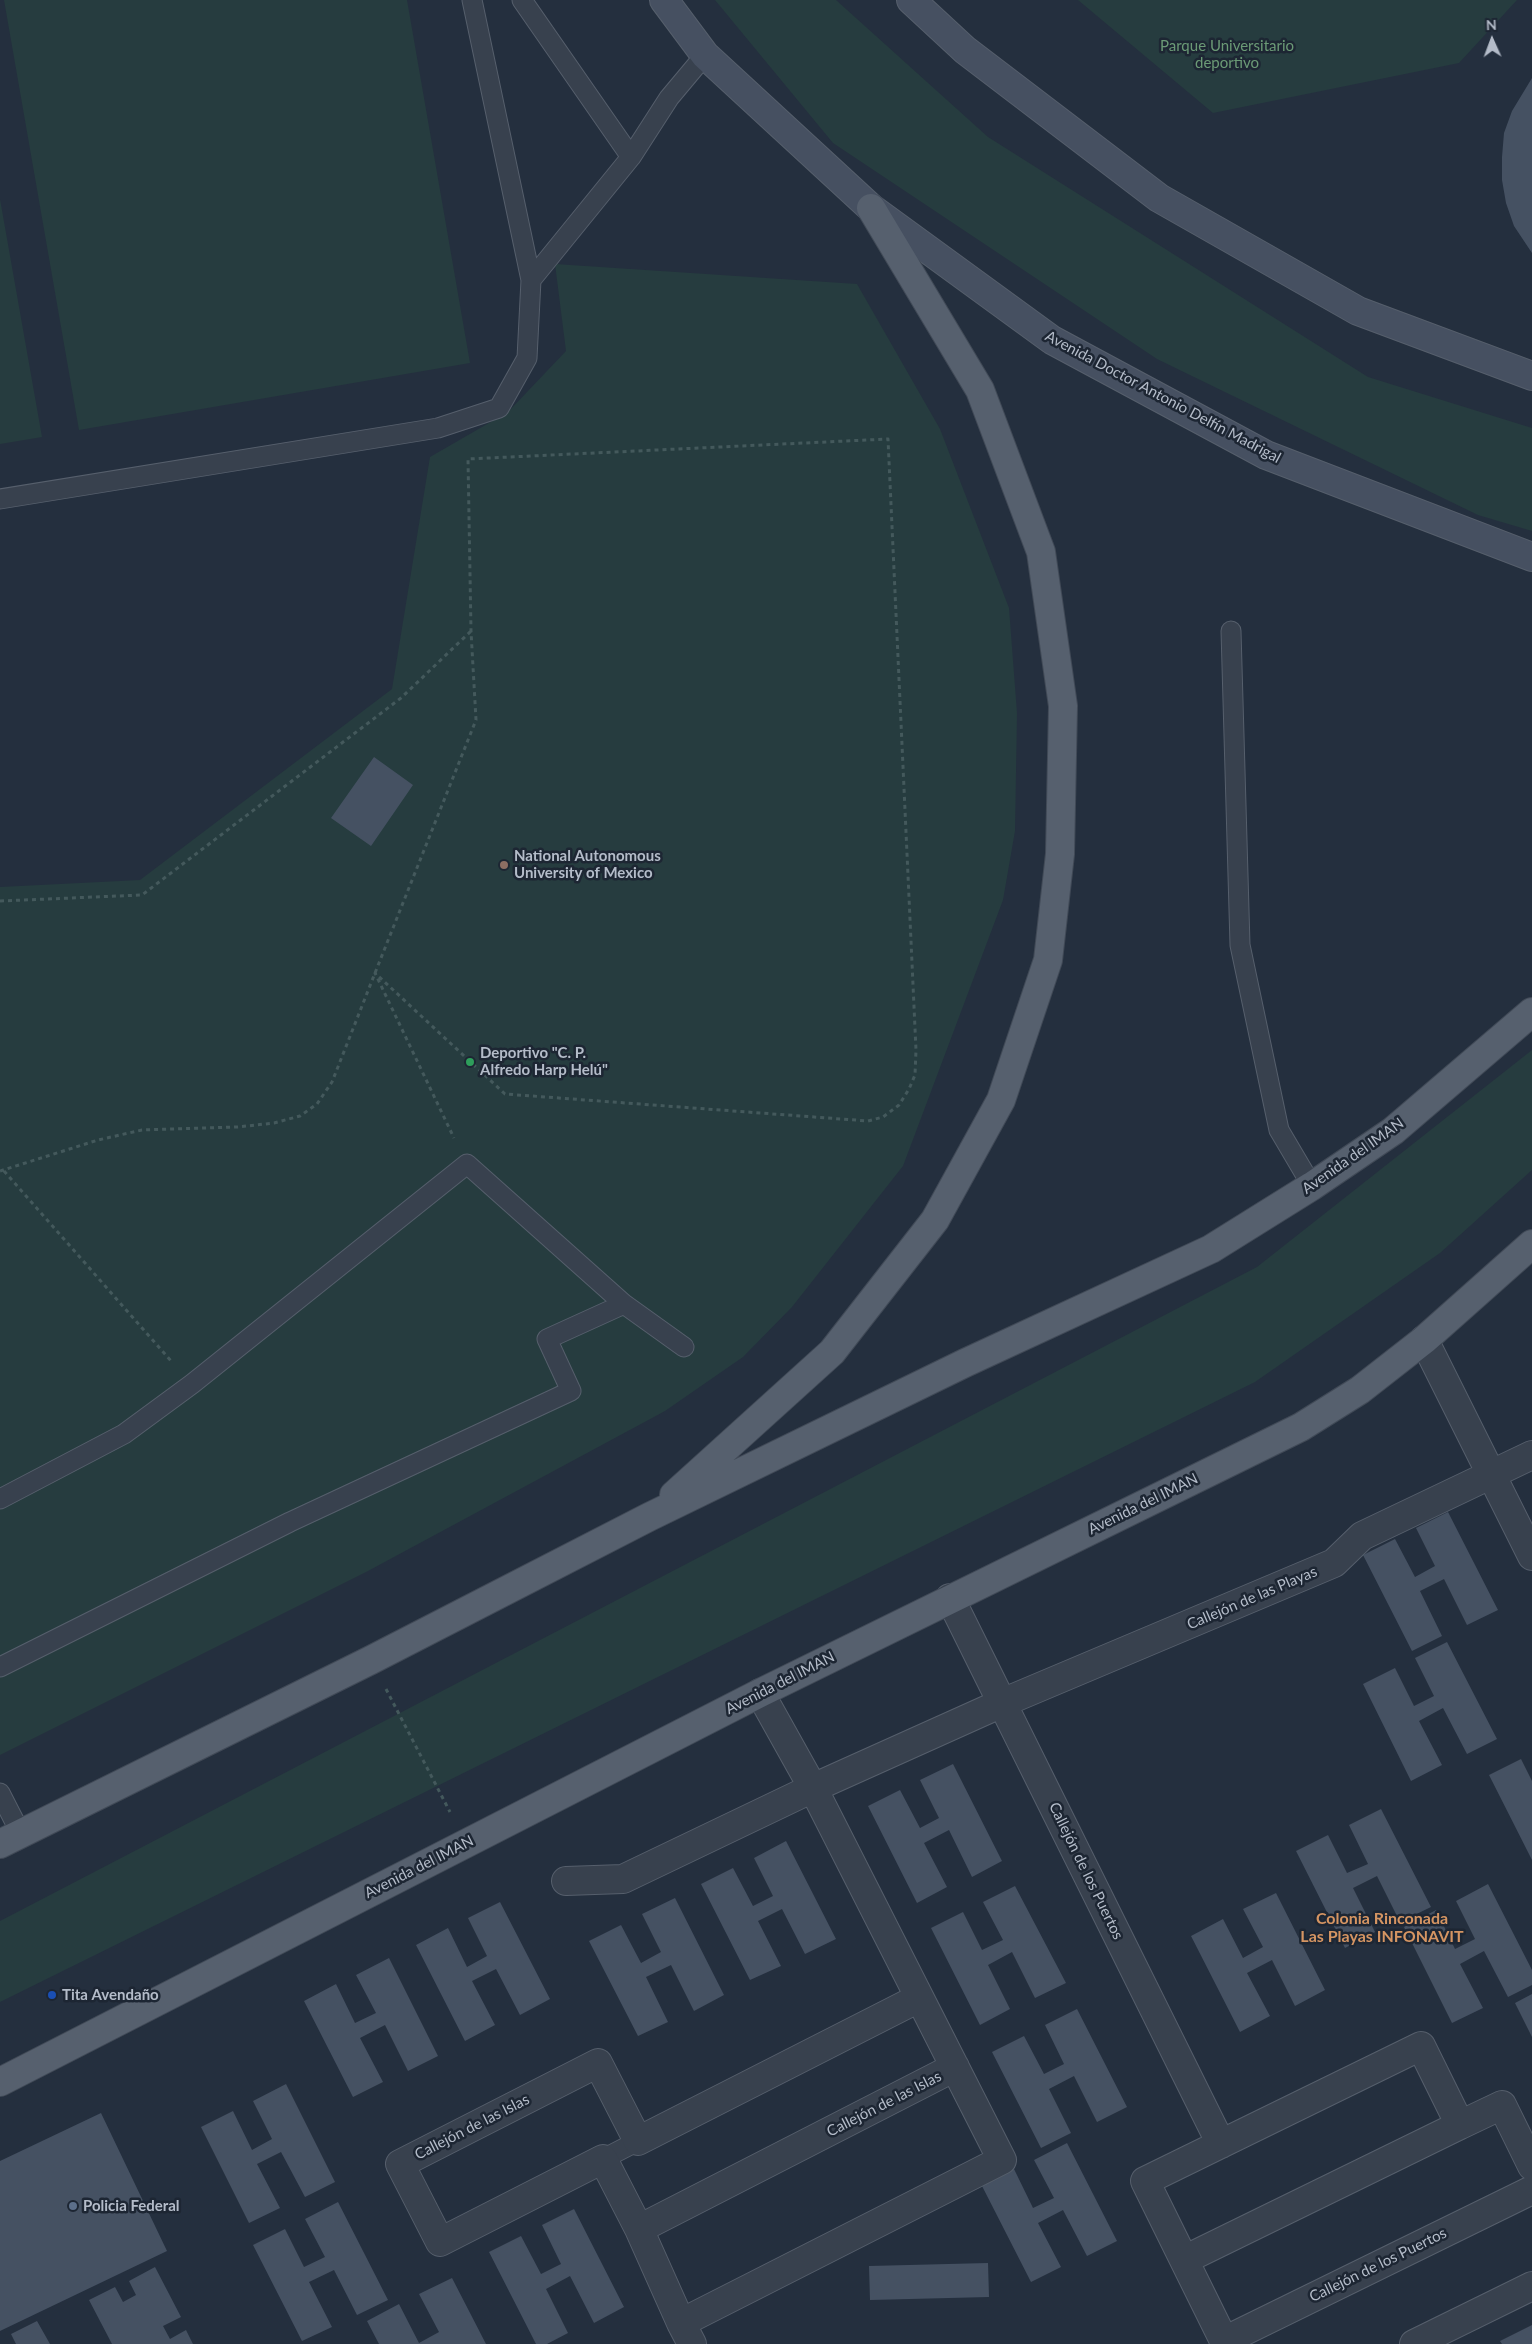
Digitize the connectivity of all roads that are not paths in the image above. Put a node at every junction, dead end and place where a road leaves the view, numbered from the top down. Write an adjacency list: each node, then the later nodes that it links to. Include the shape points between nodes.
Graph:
1 (472, 0): 8 (lane)
2 (522, 0): 6 (lane)
3 (664, 0): 5 (main road, Avenida Doctor Antonio Delfín Madrigal)
4 (911, 0): 9 (main road, via 965,50 1159,198 1358,311)
5 (705, 55): 6 (lane, via 669,98); 7 (main road, Avenida Doctor Antonio Delfín Madrigal)
6 (631, 157): 8 (lane)
7 (871, 208): 11 (main road, Avenida Doctor Antonio Delfín Madrigal, via 1052,340 1266,455); 24 (main road, via 980,390 1041,552 1063,706 1060,854 1048,960 1001,1100 934,1220 832,1352)
8 (531, 280): 10 (lane, via 527,358 499,408 438,428)
9 (1532, 376)
10 (0, 499)
11 (1532, 558)
12 (1231, 630): 14 (lane, via 1240,944 1280,1130)
13 (1532, 1012): 14 (main road, Avenida del IMAN, via 1393,1131)
14 (1312, 1186): 24 (main road, Avenida del IMAN, via 1211,1250 965,1363)
15 (1532, 1244): 17 (main road, Avenida del IMAN)
16 (1532, 1270): 17 (main road)
17 (1482, 1289): 19 (main road, Avenida del IMAN)
18 (624, 1304): 20 (lane); 23 (lane, via 466,1164 192,1384 124,1434); 27 (lane, via 547,1339 571,1391 290,1522)
19 (1424, 1340): 22 (street); 26 (main road, Avenida del IMAN, via 1360,1390 1301,1427)
20 (684, 1348)
21 (1532, 1455): 22 (street, Callejón de las Playas)
22 (1491, 1474): 25 (street); 29 (street, Callejón de las Playas, via 1362,1536 1334,1563)
23 (0, 1499)
24 (649, 1518): 32 (main road, Avenida del IMAN)
25 (1532, 1556)
26 (950, 1598): 28 (main road, Avenida del IMAN); 29 (street, Callejón de los Puertos)
27 (0, 1667)
28 (760, 1693): 30 (street, Callejón de las Islas); 36 (main road, Avenida del IMAN)
29 (1002, 1703): 30 (street); 39 (street, Callejón de los Puertos)
30 (813, 1788): 33 (street, via 623,1879); 34 (street, Callejón de las Islas)
31 (0, 1793): 32 (lane)
32 (10, 1839)
33 (566, 1881)
34 (919, 1998): 35 (street, Callejón de las Islas); 38 (street)
35 (956, 2067): 43 (street, Callejón de las Islas); 46 (street, Callejón de las Islas, via 1002,2160)
36 (0, 2082)
37 (1460, 2125): 39 (street, Callejón de los Puertos, via 1421,2046); 41 (street, via 1502,2105); 44 (street)
38 (638, 2141): 40 (lane); 40 (street, Callejón de las Islas, via 598,2063 400,2164 440,2242)
39 (1221, 2144): 44 (street, Callejón de los Puertos, via 1145,2181)
40 (603, 2159): 43 (street)
41 (1532, 2166)
42 (1532, 2190): 47 (street, Callejón de los Puertos)
43 (639, 2228): 46 (street)
44 (1184, 2260): 47 (street, Callejón de los Puertos)
45 (1532, 2286): 48 (street)
46 (687, 2333)
47 (1225, 2342)
48 (1414, 2344)

